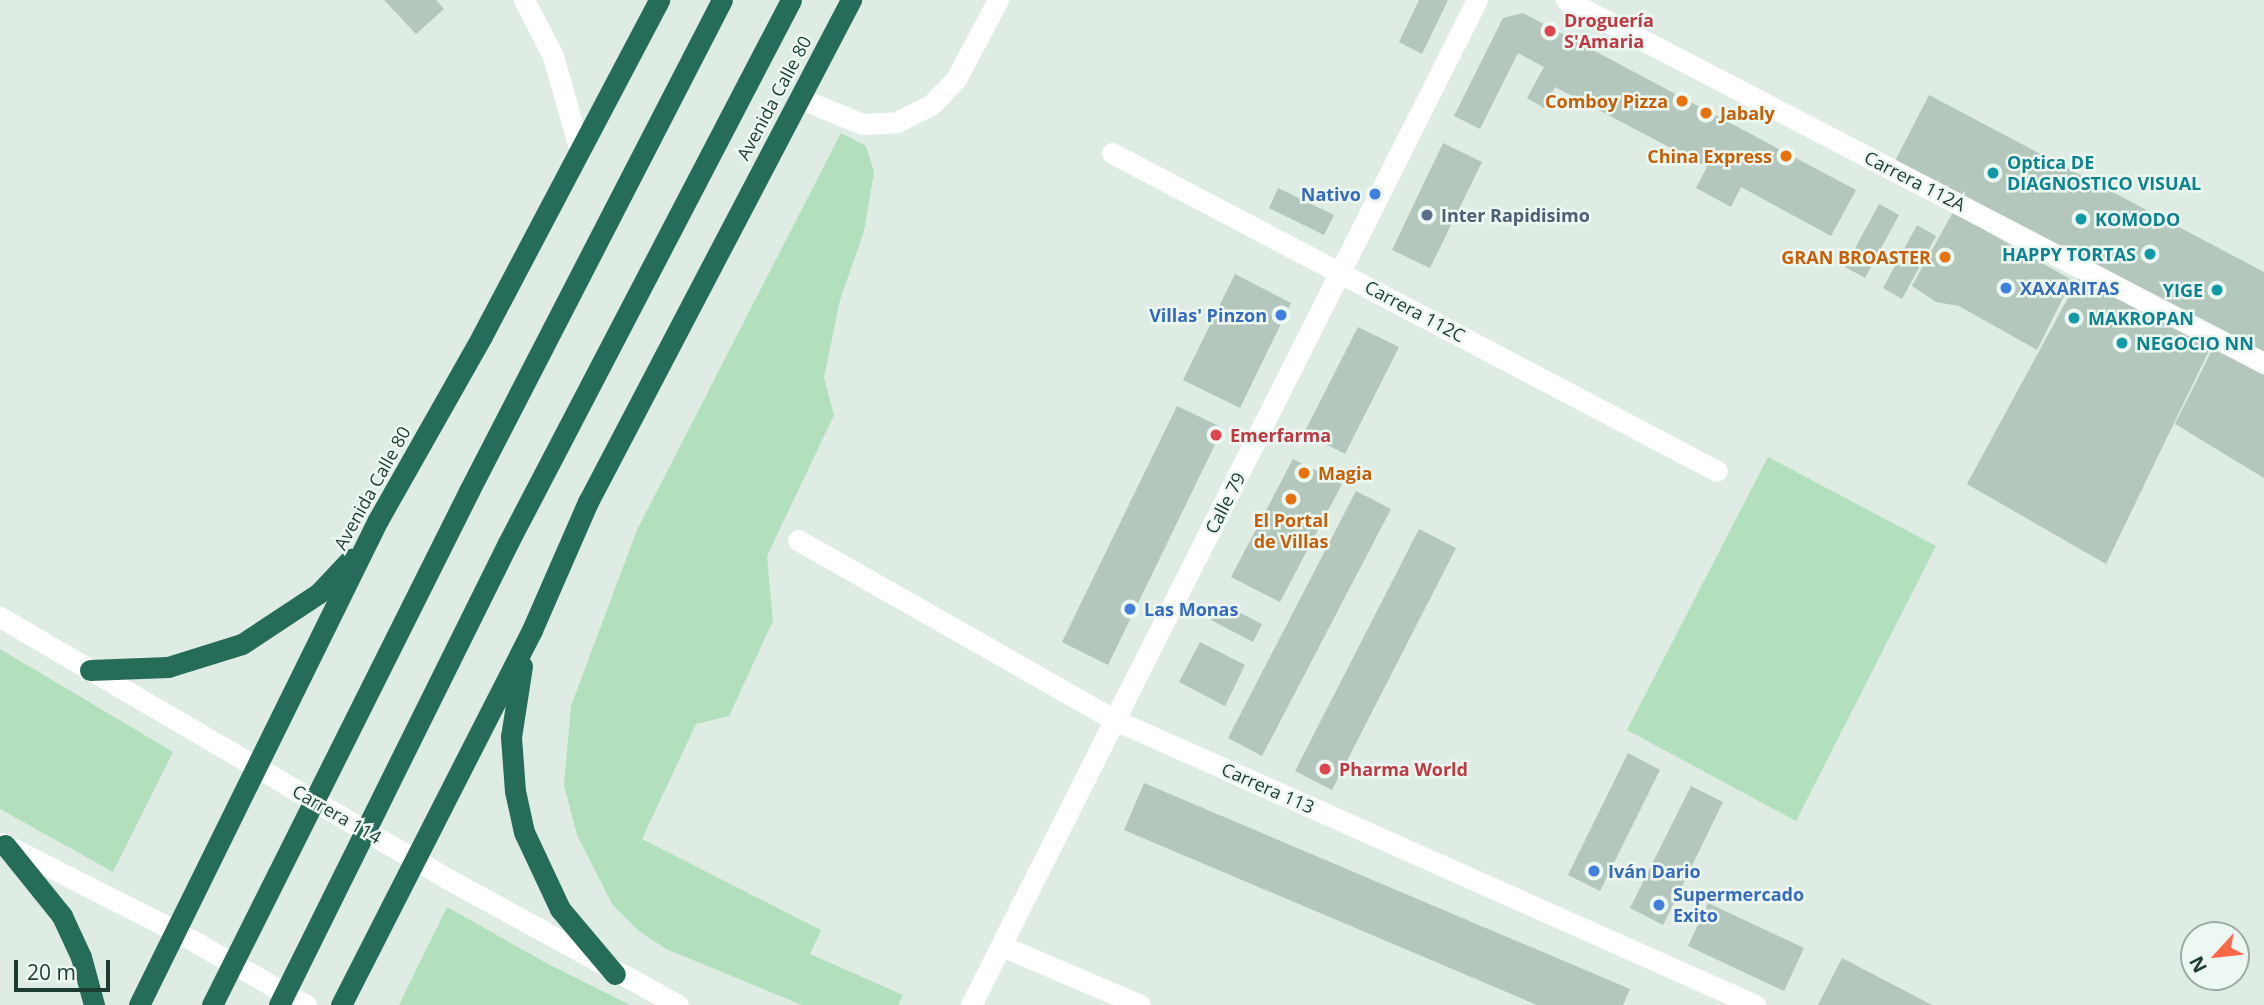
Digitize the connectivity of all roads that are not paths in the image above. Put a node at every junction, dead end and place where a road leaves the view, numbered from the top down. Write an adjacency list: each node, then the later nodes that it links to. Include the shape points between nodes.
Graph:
1 (524, 0): 10 (street, via 553,56)
2 (659, 0): 10 (highway, Avenida Calle 80)
3 (722, 0): 22 (highway)
4 (791, 0): 23 (highway, Avenida Calle 80, via 551,459)
5 (851, 0): 9 (highway, Avenida Calle 80)
6 (998, 0): 9 (street, via 956,79 931,105 897,121 862,124)
7 (1477, 0): 12 (street, Calle 79)
8 (1566, 0): 13 (street, Carrera 112A)
9 (799, 99): 18 (highway, Avenida Calle 80, via 587,502)
10 (580, 151): 15 (highway, Avenida Calle 80)
11 (1112, 153): 12 (street, Carrera 112C)
12 (1343, 273): 14 (street, Carrera 112C); 20 (street, Calle 79)
13 (2264, 363)
14 (1717, 471)
15 (378, 520): 19 (highway, via 320,593 242,644 168,667); 21 (highway, Avenida Calle 80)
16 (798, 540): 20 (street, Carrera 113)
17 (0, 617): 19 (street, Carrera 114)
18 (532, 630): 25 (highway, Avenida Calle 80); 29 (highway, via 517,682 511,737 524,832 560,909)
19 (90, 670): 21 (street, Carrera 114)
20 (1115, 720): 27 (street, Calle 79); 39 (street, Carrera 113)
21 (254, 766): 22 (street, Carrera 114); 26 (highway, Avenida Calle 80)
22 (313, 801): 23 (street, Carrera 114); 28 (highway)
23 (365, 830): 25 (street, Carrera 114); 30 (highway, Avenida Calle 80)
24 (3, 843): 26 (street); 31 (highway, via 62,916)
25 (414, 858): 29 (street, Carrera 114); 35 (highway, Avenida Calle 80)
26 (174, 930): 28 (street); 32 (highway, Avenida Calle 80)
27 (1002, 946): 37 (street, Calle 79); 38 (street)
28 (232, 962): 30 (street); 33 (highway)
29 (615, 974): 36 (street, Carrera 114)
30 (282, 999): 34 (street)
31 (94, 1005)
32 (139, 1005)
33 (212, 1005)
34 (306, 1005)
35 (341, 1005)
36 (678, 1005)
37 (971, 1005)
38 (1140, 1005)
39 (1755, 1005)

